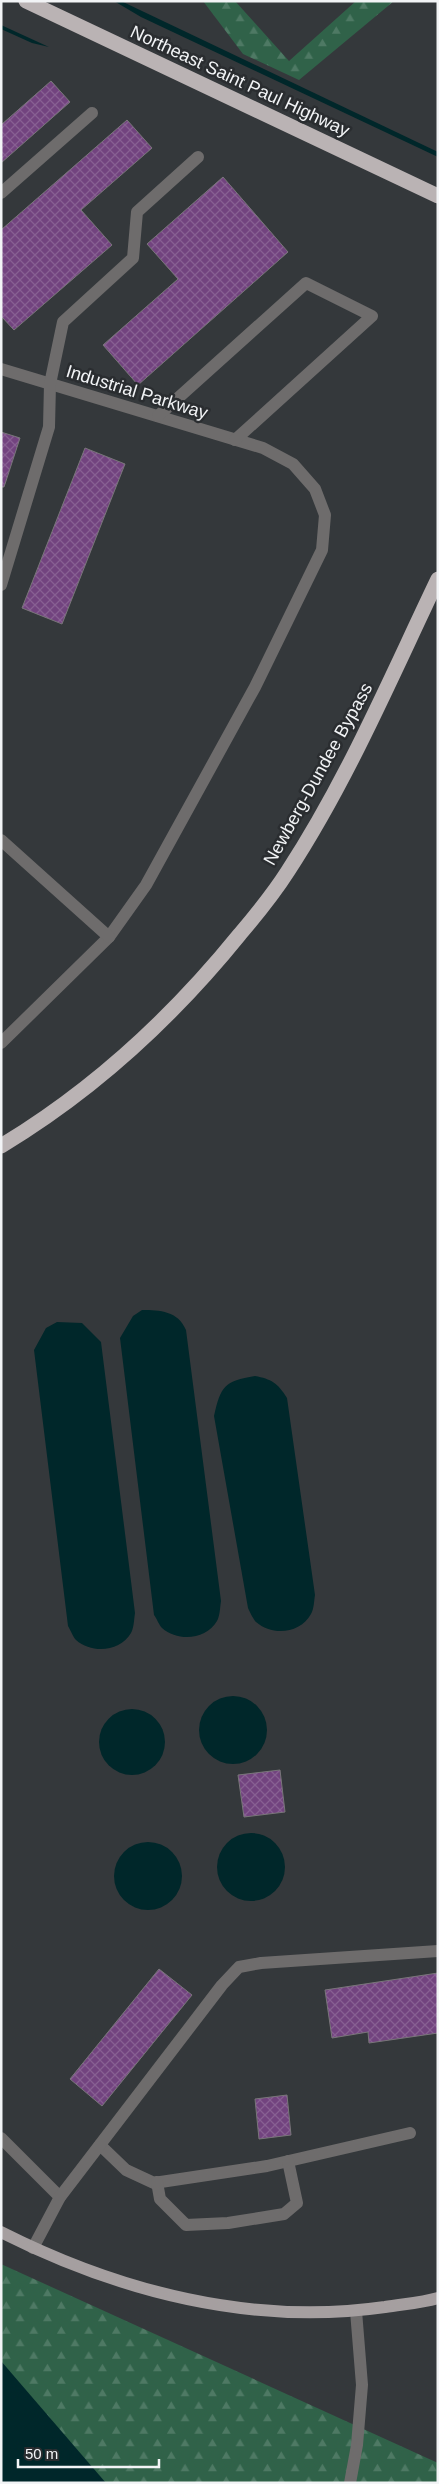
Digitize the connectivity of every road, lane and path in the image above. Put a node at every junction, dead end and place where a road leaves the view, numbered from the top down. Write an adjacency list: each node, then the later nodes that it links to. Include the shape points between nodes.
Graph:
1 (26, 1): 5 (highway, Northeast Saint Paul Highway)
2 (92, 113): 4 (street)
3 (198, 157): 7 (street, via 137,212 134,258 63,322)
4 (1, 193)
5 (438, 196)
6 (1, 369): 7 (street, Industrial Parkway)
7 (50, 384): 8 (street, Industrial Parkway); 11 (street, via 49,427)
8 (158, 416): 9 (street, Industrial Parkway); 9 (street, via 306,282 372,316)
9 (235, 440): 13 (street, Industrial Parkway, via 263,448 293,464 315,489 325,515 322,550 250,696 146,885)
10 (438, 579): 15 (highway, Newberg-Dundee Bypass, via 342,778 288,872 266,901 214,966 159,1026 99,1078)
11 (1, 585)
12 (1, 840): 13 (street)
13 (110, 937): 14 (street, Industrial Parkway)
14 (1, 1043)
15 (1, 1146)
16 (438, 1951): 19 (street, via 304,1959 239,1967 222,1984)
17 (410, 2133): 20 (street)
18 (1, 2138): 22 (street)
19 (100, 2145): 21 (street, via 126,2170); 22 (street)
20 (288, 2161): 21 (street); 21 (street, via 296,2203 284,2214 228,2223 186,2225 160,2199)
21 (157, 2182)
22 (60, 2197): 24 (street)
23 (1, 2232): 24 (main road)
24 (33, 2248): 26 (main road, via 92,2272 172,2297 248,2310)
25 (438, 2298): 26 (main road)
26 (356, 2311): 27 (street, via 362,2385)
27 (350, 2483)

